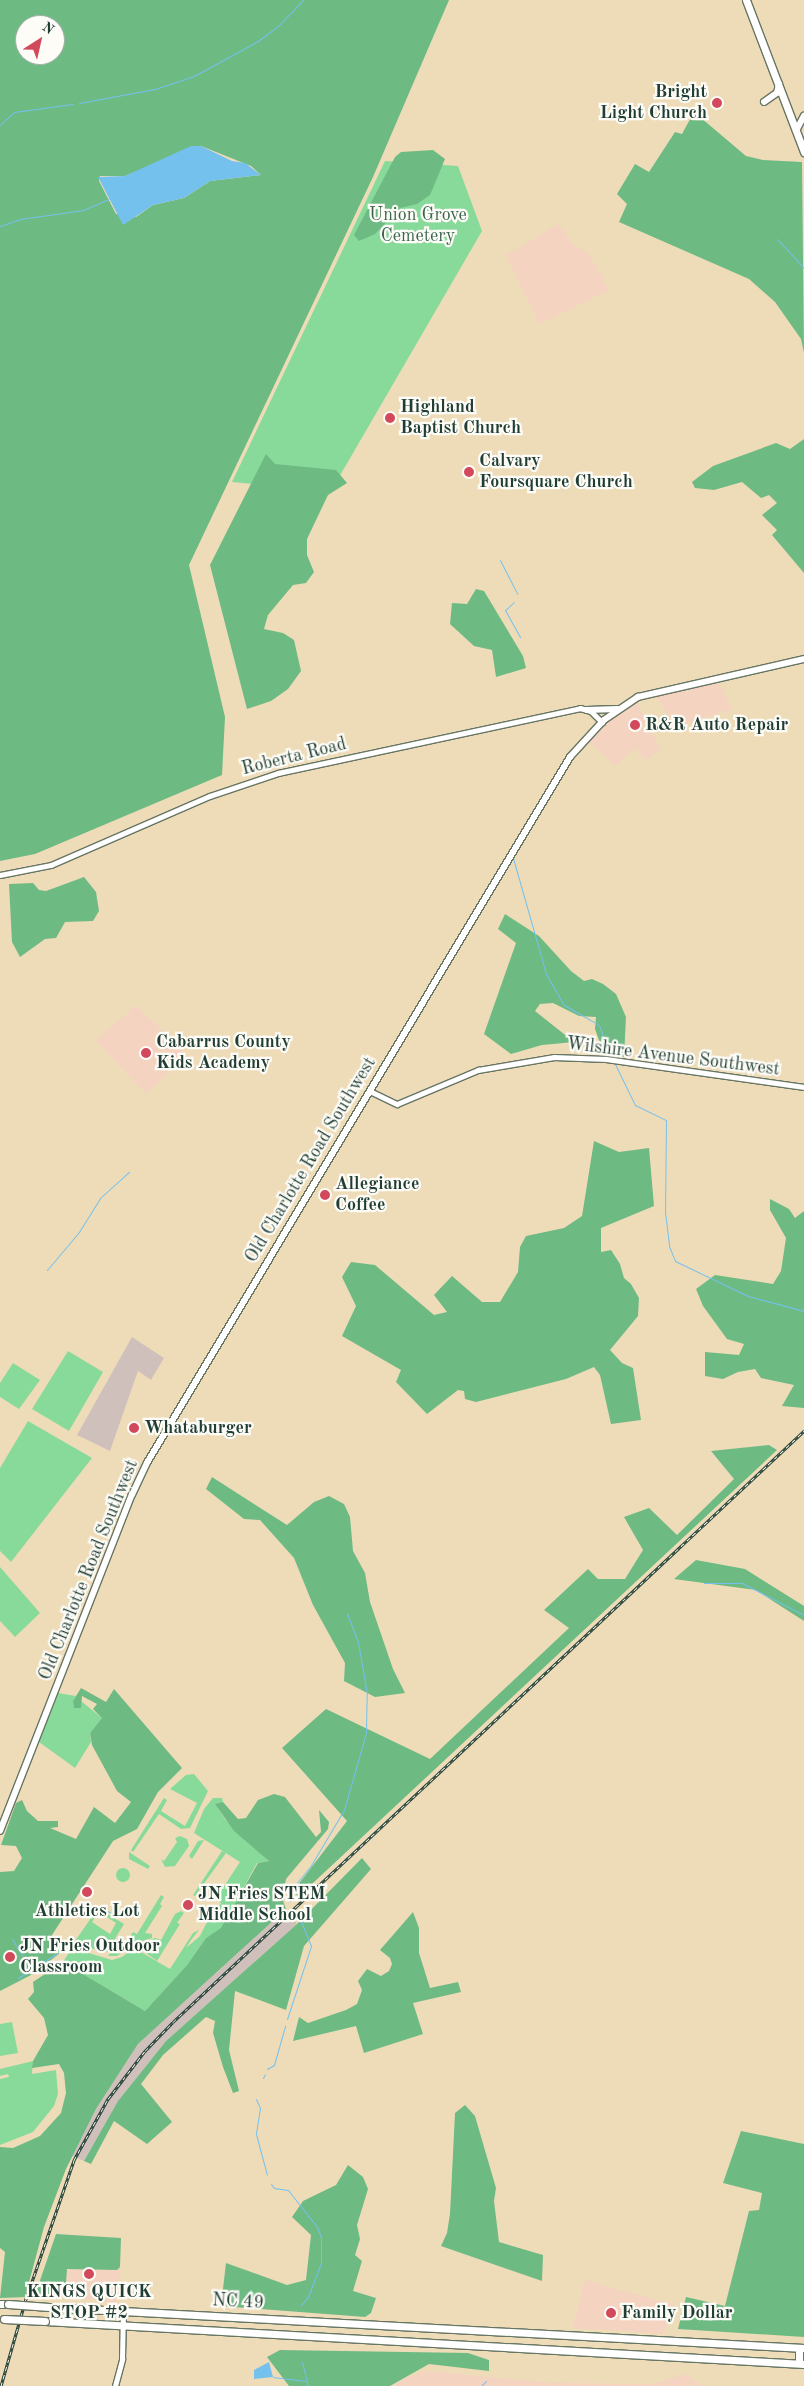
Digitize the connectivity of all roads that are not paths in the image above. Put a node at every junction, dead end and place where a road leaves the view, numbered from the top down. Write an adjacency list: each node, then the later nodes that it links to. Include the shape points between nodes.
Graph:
1 (746, 0): 2 (highway)
2 (778, 84): 3 (main road, via 777,93); 5 (highway)
3 (764, 102)
4 (804, 116): 5 (main road)
5 (796, 130): 6 (highway)
6 (804, 152)
7 (804, 659): 8 (main road, Old Charlotte Road Southwest, via 638,697)
8 (622, 708): 9 (main road); 10 (main road, Old Charlotte Road Southwest)
9 (587, 710): 10 (street); 11 (street, Roberta Road, via 564,711 264,777 210,796 51,865)
10 (602, 722): 13 (main road, Old Charlotte Road Southwest, via 579,744 558,775)
11 (0, 876)
12 (804, 1087): 13 (street, Wilshire Avenue Southwest, via 606,1059 554,1057 478,1070 397,1104)
13 (370, 1091): 14 (main road, Old Charlotte Road Southwest, via 140,1477)
14 (0, 1831)
15 (0, 2304): 16 (highway, NC 49 / NC 49, bridge)
16 (123, 2310): 18 (street); 19 (highway, NC 49 / NC 49)
17 (2, 2319): 18 (highway, NC 49, bridge)
18 (123, 2325): 20 (highway, NC 49); 21 (street, via 122,2359)
19 (802, 2348): 20 (highway)
20 (802, 2363)
21 (115, 2386)

